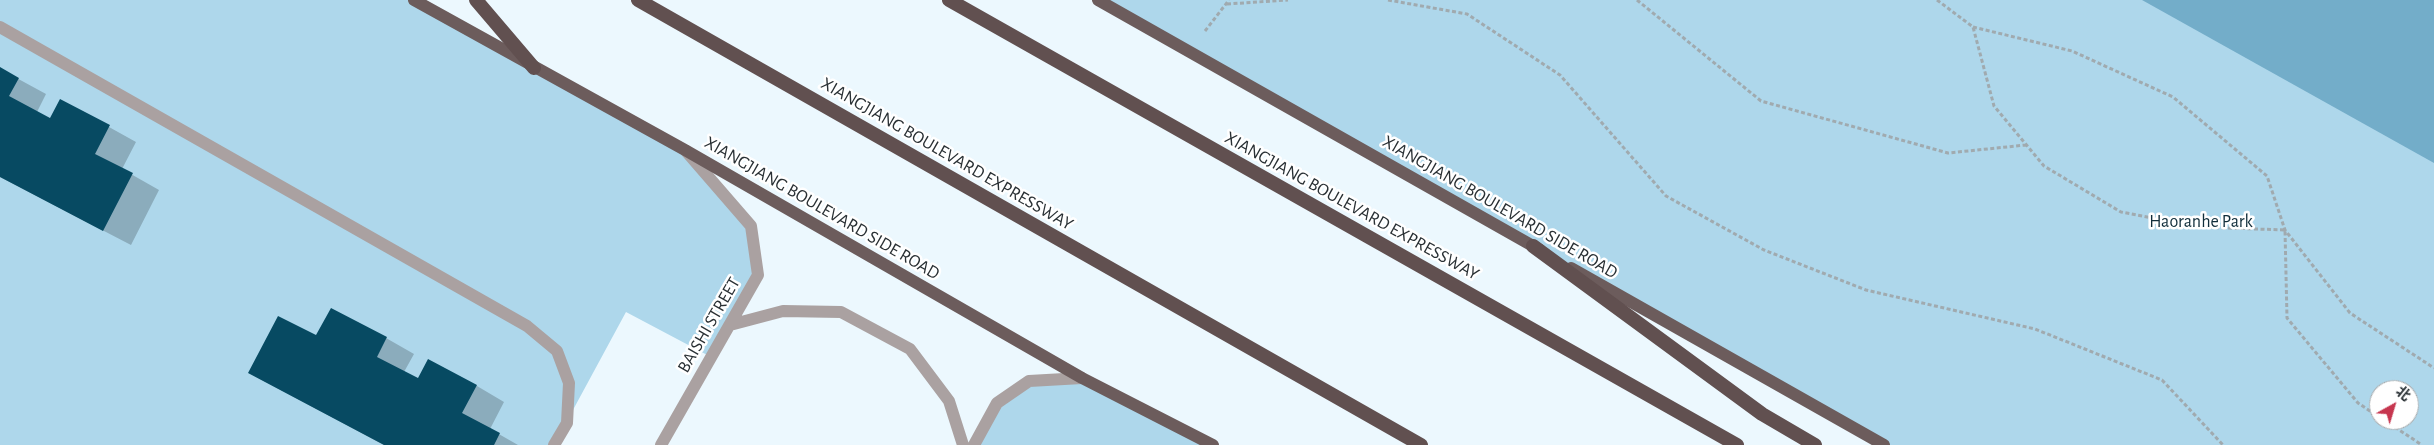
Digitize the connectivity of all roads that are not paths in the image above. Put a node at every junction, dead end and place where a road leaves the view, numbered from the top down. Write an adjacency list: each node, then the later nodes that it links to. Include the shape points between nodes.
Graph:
1 (414, 0): 7 (main road, XIANGJIANG BOULEVARD SIDE ROAD)
2 (476, 0): 7 (highway)
3 (638, 0): 17 (highway, XIANGJIANG BOULEVARD EXPRESSWAY)
4 (949, 0): 18 (highway, XIANGJIANG BOULEVARD EXPRESSWAY)
5 (1098, 0): 9 (main road, XIANGJIANG BOULEVARD SIDE ROAD)
6 (0, 27): 12 (street, via 527,326 557,351 569,384 566,423)
7 (534, 68): 8 (main road, XIANGJIANG BOULEVARD SIDE ROAD)
8 (685, 150): 10 (street, BAISHI STREET, via 751,226 758,275); 11 (main road, XIANGJIANG BOULEVARD SIDE ROAD)
9 (1533, 246): 19 (highway, via 1762,414); 20 (main road, XIANGJIANG BOULEVARD SIDE ROAD)
10 (730, 324): 13 (street, BAISHI STREET); 14 (street, via 783,311 841,312 910,349 949,401)
11 (1082, 378): 15 (street, via 1029,381 997,403); 16 (main road, XIANGJIANG BOULEVARD SIDE ROAD)
12 (554, 445)
13 (661, 445)
14 (963, 445)
15 (974, 445)
16 (1213, 445)
17 (1421, 445)
18 (1737, 445)
19 (1815, 445)
20 (1884, 445)

